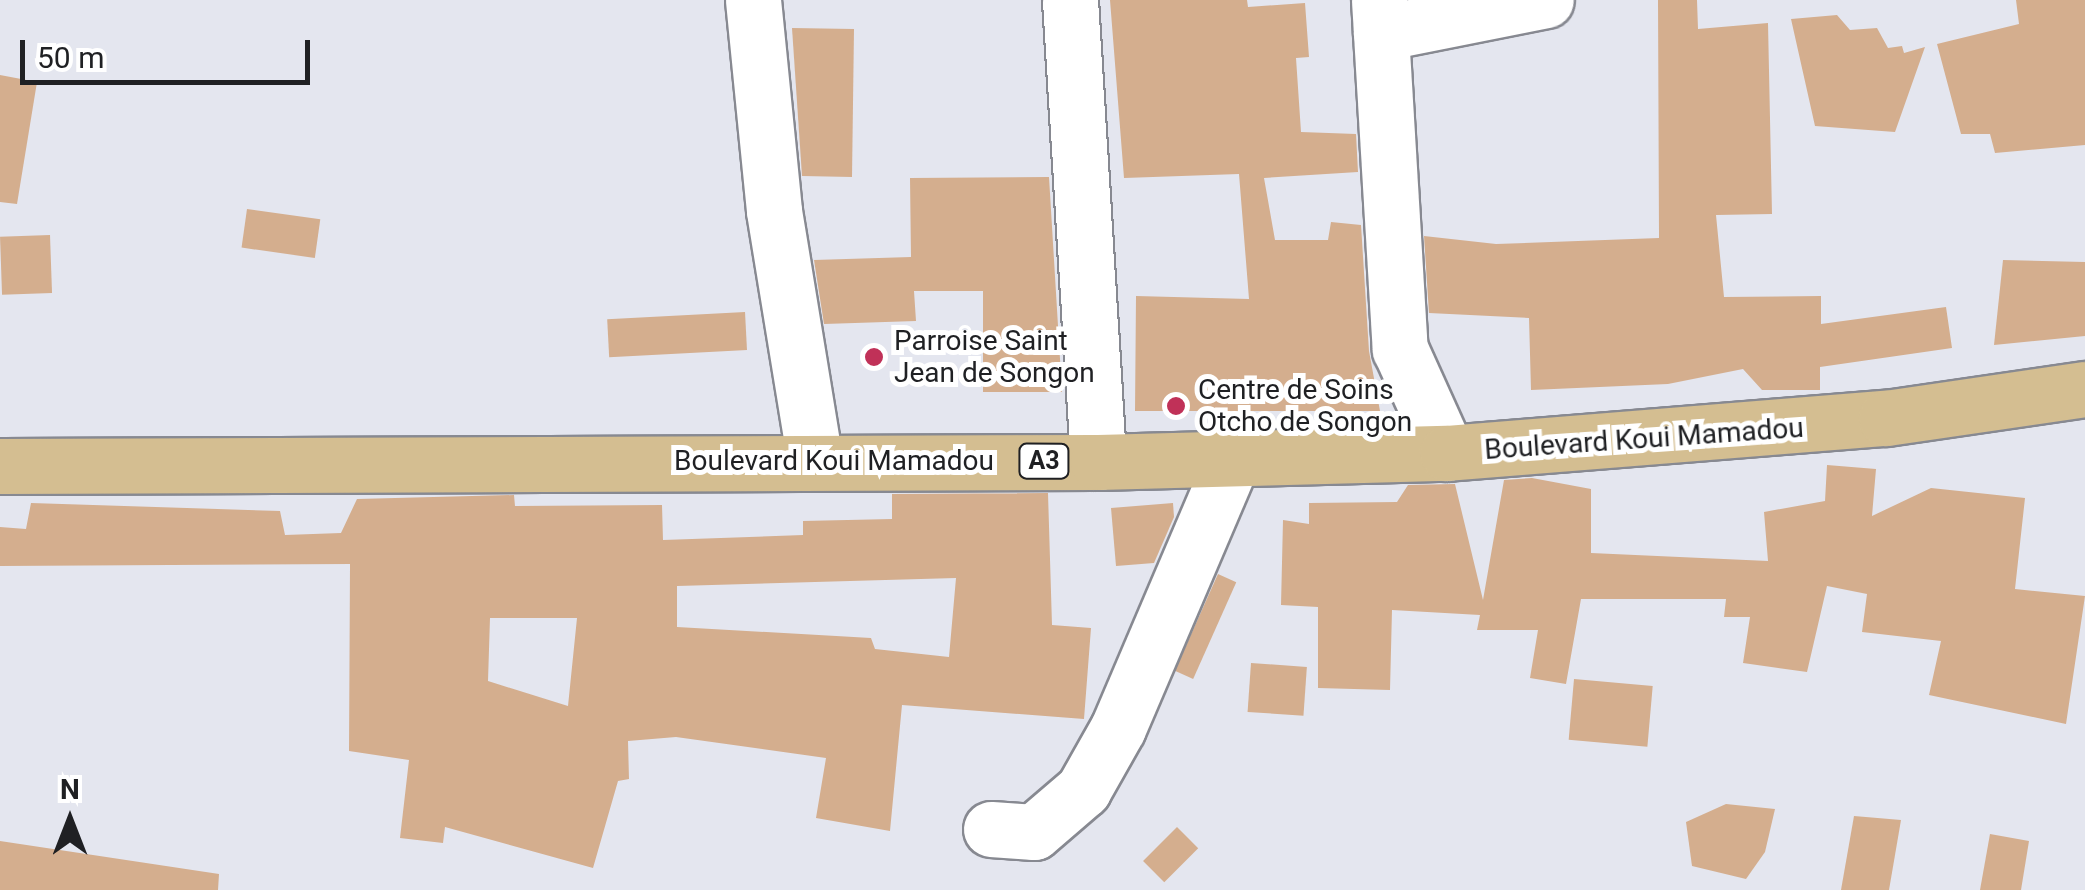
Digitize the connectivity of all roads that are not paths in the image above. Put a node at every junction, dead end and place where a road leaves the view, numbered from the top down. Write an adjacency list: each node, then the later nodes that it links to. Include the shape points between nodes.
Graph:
1 (753, 0): 8 (street, via 774,211)
2 (1070, 0): 9 (street)
3 (1546, 0): 4 (street)
4 (1380, 16): 6 (street, via 1400,349)
5 (2085, 388): 6 (main road, Boulevard Koui Mamadou / A3, via 1886,418)
6 (1447, 453): 7 (main road, Boulevard Koui Mamadou / A3)
7 (1232, 458): 9 (main road, Boulevard Koui Mamadou / A3); 11 (street, via 1118,728 1083,790 1034,832)
8 (815, 461): 9 (main road, Boulevard Koui Mamadou / A3); 10 (main road, Boulevard Koui Mamadou / A3)
9 (1098, 462)
10 (0, 466)
11 (991, 829)

